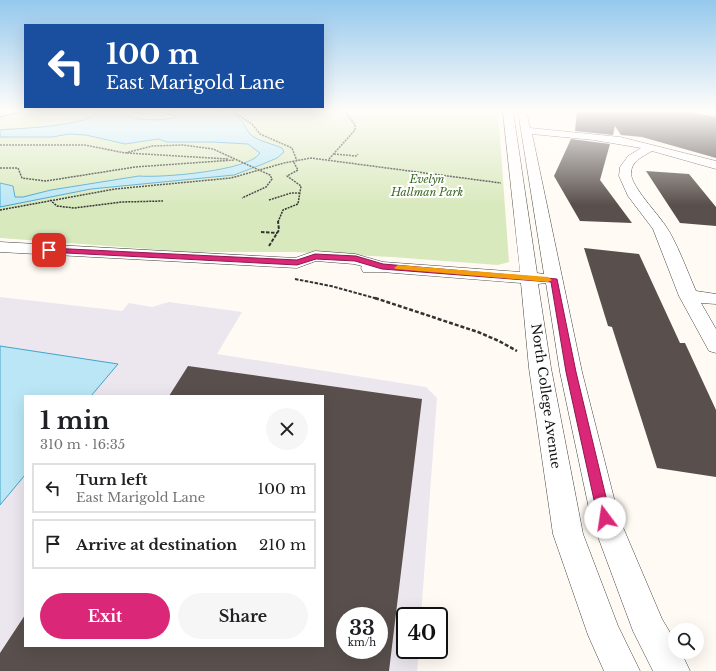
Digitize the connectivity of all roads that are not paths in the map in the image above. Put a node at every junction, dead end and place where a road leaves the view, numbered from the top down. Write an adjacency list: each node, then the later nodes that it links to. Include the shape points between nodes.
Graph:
1 (512, 142): 7 (street, North College Avenue)
2 (529, 142): 8 (street, North College Avenue)
3 (624, 142): 4 (street)
4 (651, 147): 5 (street); 9 (street, via 632,158 626,167 625,176 635,196 660,228)
5 (716, 165)
6 (0, 247): 7 (street, via 297,262 309,269 352,271 382,267)
7 (529, 278): 8 (street); 12 (street, North College Avenue, via 540,368 568,534 605,634)
8 (554, 280): 13 (street, North College Avenue, via 571,372 605,518 650,631)
9 (688, 296): 10 (street); 11 (street)
10 (716, 299)
11 (716, 346)
12 (622, 671)
13 (672, 671)

